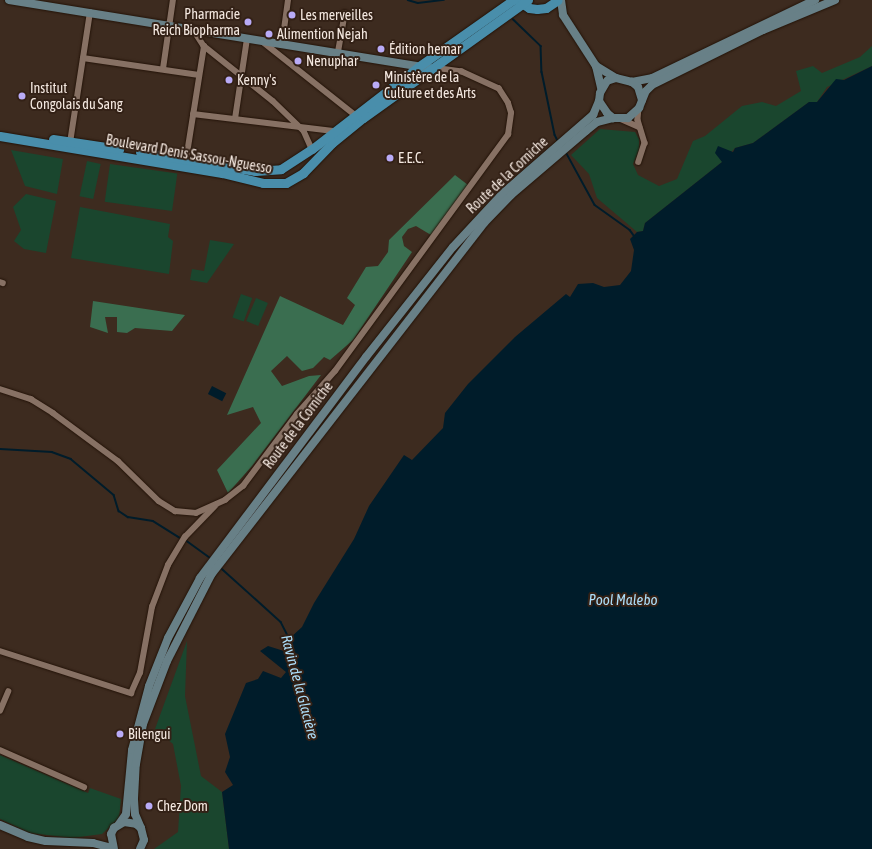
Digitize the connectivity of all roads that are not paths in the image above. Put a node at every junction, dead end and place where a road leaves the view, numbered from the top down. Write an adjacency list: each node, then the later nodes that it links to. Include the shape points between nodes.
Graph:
1 (9, 0): 10 (main road)
2 (173, 0): 13 (street)
3 (288, 0): 17 (street)
4 (558, 0): 9 (main road)
5 (561, 0): 12 (main road)
6 (815, 0): 28 (main road, via 652,78)
7 (835, 0): 30 (main road, via 763,30 652,85)
8 (520, 1): 9 (main road, via 529,8); 22 (main road, Boulevard Denis Sassou-Nguesso); 23 (main road, Boulevard Denis Sassou-Nguesso)
9 (546, 8): 12 (main road)
10 (90, 13): 13 (main road); 20 (street)
11 (345, 14): 19 (street)
12 (563, 15): 21 (main road)
13 (170, 25): 14 (main road); 24 (street)
14 (193, 29): 15 (main road); 18 (street)
15 (247, 39): 16 (main road); 26 (street)
16 (263, 42): 17 (main road); 34 (street)
17 (282, 44): 19 (main road)
18 (204, 46): 25 (street); 26 (street)
19 (338, 52): 22 (main road)
20 (83, 58): 24 (street); 43 (street)
21 (596, 66): 27 (main road); 29 (main road)
22 (418, 67): 23 (main road); 34 (main road, Boulevard Denis Sassou-Nguesso)
23 (431, 68): 43 (main road, Boulevard Denis Sassou-Nguesso, via 347,130 303,173 286,183 263,183); 48 (street, via 462,72 499,89 511,113 508,135 335,371 297,414 243,486)
24 (163, 69): 25 (street)
25 (199, 75): 33 (street)
26 (241, 78): 35 (street); 37 (street)
27 (616, 78): 28 (main road); 29 (main road)
28 (632, 82): 30 (main road, via 638,87)
29 (601, 88): 31 (main road)
30 (642, 100): 32 (main road)
31 (599, 101): 36 (main road, via 607,113); 39 (main road, Route de la Corniche)
32 (639, 108): 36 (main road, via 628,118); 38 (street)
33 (193, 114): 35 (street); 45 (street)
34 (355, 115): 41 (main road, Boulevard Denis Sassou-Nguesso)
35 (235, 119): 37 (street)
36 (617, 119): 38 (street); 39 (main road, Route de la Corniche, via 597,122)
37 (296, 125): 41 (street); 44 (street, via 307,136)
38 (640, 127): 46 (street, via 646,143)
39 (583, 129): 50 (main road, Route de la Corniche, via 478,218 366,357 200,578 168,638)
40 (0, 130): 43 (main road, Boulevard Denis Sassou-Nguesso)
41 (333, 131): 44 (main road, Boulevard Denis Sassou-Nguesso)
42 (0, 136): 43 (main road, Boulevard Denis Sassou-Nguesso)
43 (70, 144): 45 (main road, Boulevard Denis Sassou-Nguesso)
44 (312, 149): 45 (main road, Boulevard Denis Sassou-Nguesso, via 281,169 269,171)
45 (186, 160)
46 (640, 162)
47 (0, 389): 48 (street, via 31,399 53,413 118,461 158,501 176,512 196,513)
48 (216, 506): 49 (street, via 183,541 165,572 152,607 140,673 131,693)
49 (0, 651)
50 (152, 687): 56 (main road, Route de la Corniche, via 133,744 126,814); 57 (main road, Route de la Corniche, via 136,764 134,807)
51 (8, 692): 52 (street)
52 (0, 710)
53 (0, 750): 54 (street)
54 (84, 788)
55 (0, 825): 58 (main road, via 28,837 46,841)
56 (116, 826): 57 (main road, via 130,822); 58 (main road, via 104,839); 59 (main road, Route de la Corniche, via 110,841)
57 (141, 828): 60 (main road, Route de la Corniche, via 144,840)
58 (93, 843): 59 (main road)
59 (113, 848)
60 (142, 848)

